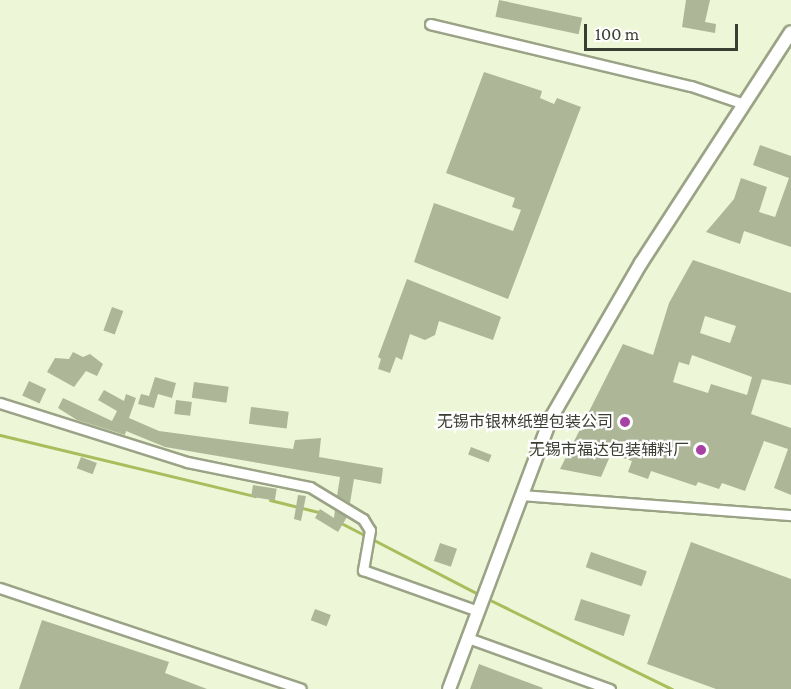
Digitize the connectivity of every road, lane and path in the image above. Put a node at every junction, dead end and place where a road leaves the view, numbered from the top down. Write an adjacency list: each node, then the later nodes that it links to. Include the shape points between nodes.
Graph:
1 (430, 24): 3 (street, via 691,86)
2 (791, 32): 3 (street)
3 (744, 104): 5 (street, via 641,263 551,418)
4 (0, 403): 8 (street, via 187,462 310,487 363,519 370,530 363,570)
5 (522, 495): 6 (street); 8 (street)
6 (791, 515)
7 (0, 588): 10 (street)
8 (481, 602): 9 (street)
9 (468, 638): 11 (street); 12 (street)
10 (301, 689)
11 (449, 689)
12 (610, 689)

